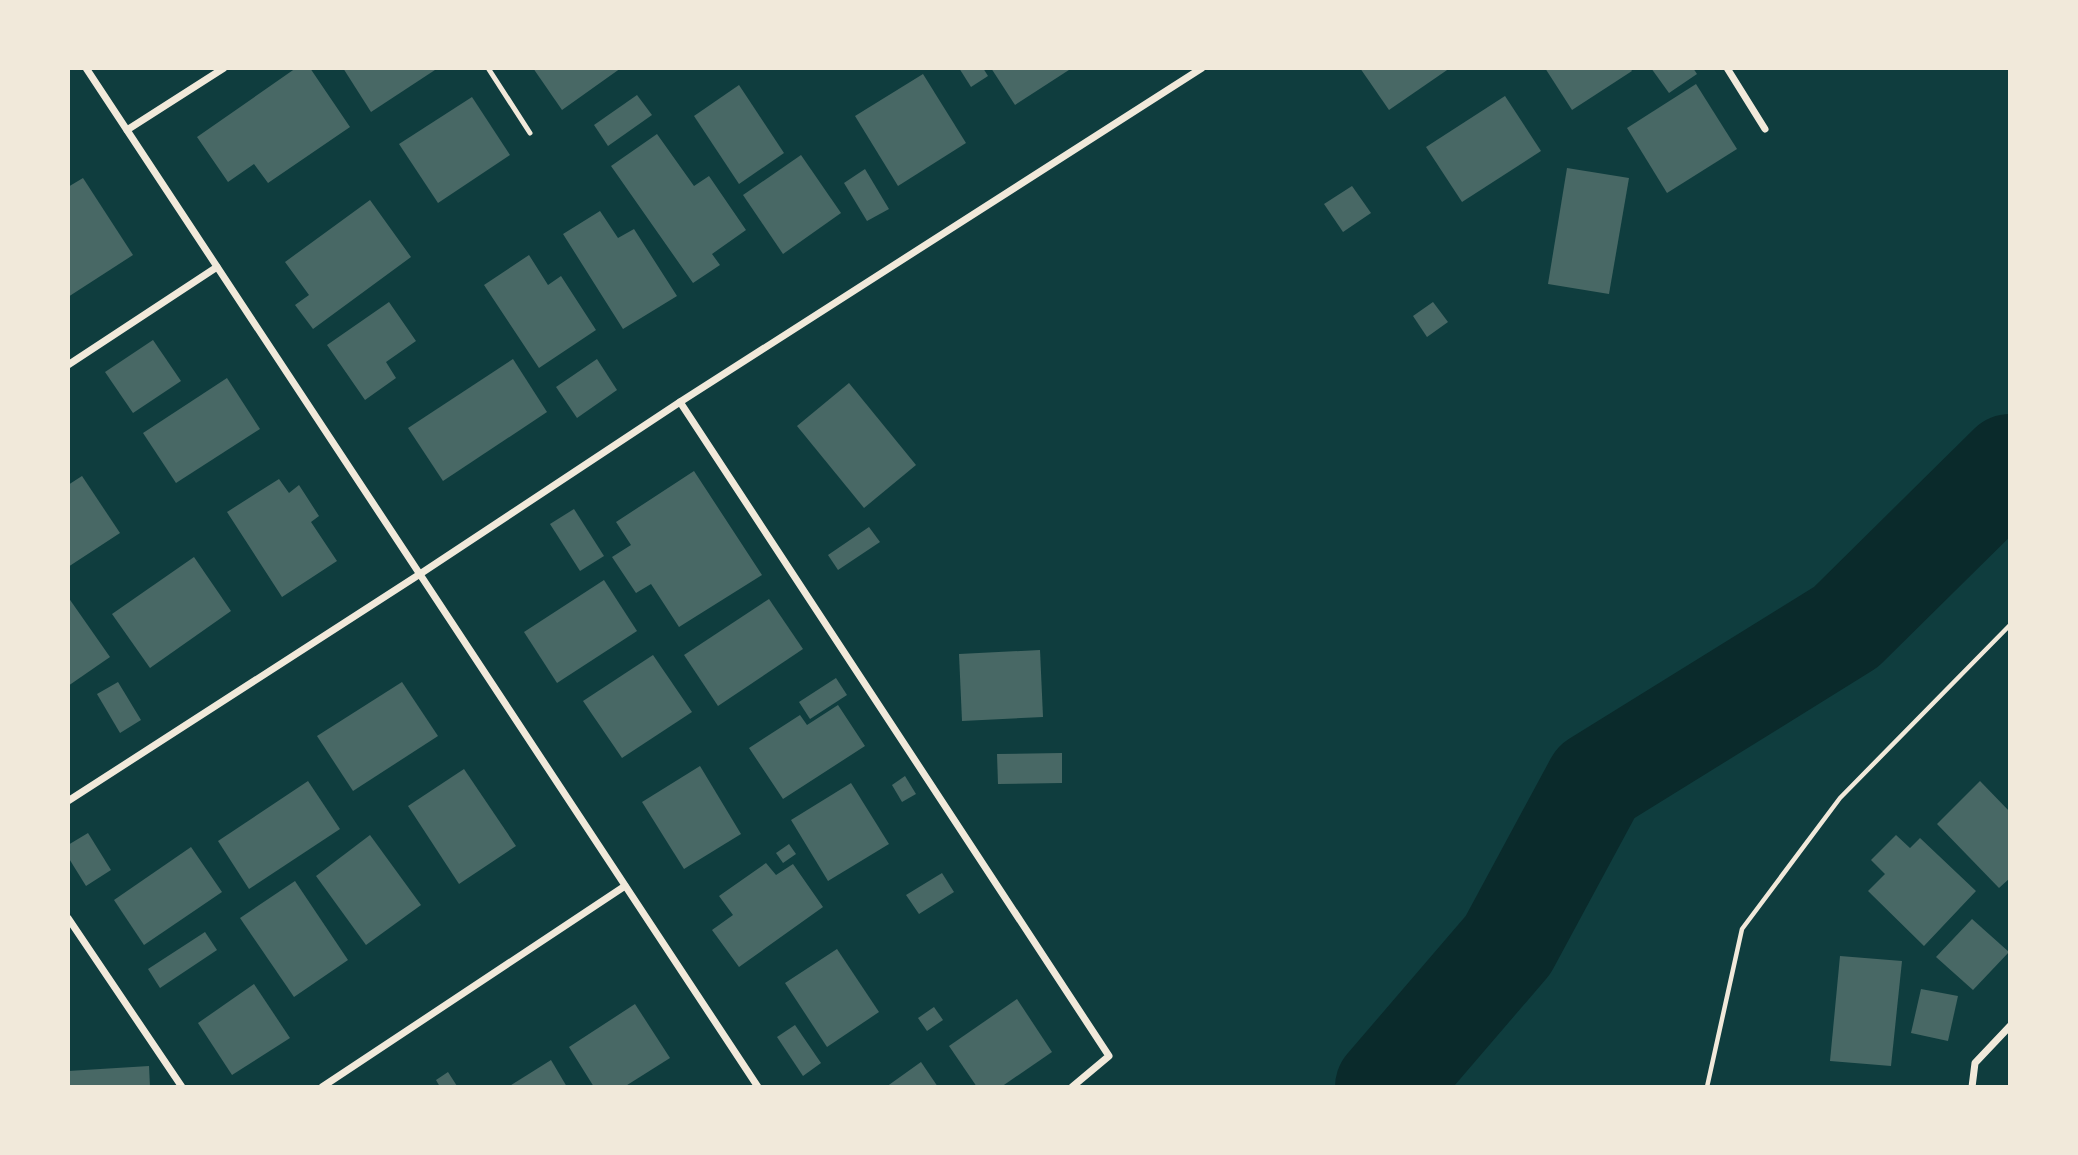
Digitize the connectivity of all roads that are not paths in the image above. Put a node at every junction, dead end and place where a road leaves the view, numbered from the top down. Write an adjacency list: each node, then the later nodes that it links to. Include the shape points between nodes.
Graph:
1 (86, 68): 7 (street)
2 (224, 68): 7 (street)
3 (488, 68): 8 (lane)
4 (1202, 68): 11 (street)
5 (1727, 68): 6 (street)
6 (1765, 129)
7 (127, 130): 9 (street)
8 (530, 133)
9 (217, 267): 10 (street); 12 (street)
10 (68, 365)
11 (680, 402): 12 (street); 20 (street, via 1109,1056)
12 (420, 574): 13 (street); 14 (street)
13 (68, 801)
14 (625, 886): 18 (street); 19 (street)
15 (68, 918): 17 (street)
16 (2010, 1026): 21 (street, via 1975,1063)
17 (182, 1087)
18 (322, 1087)
19 (758, 1087)
20 (1072, 1087)
21 (1972, 1087)

